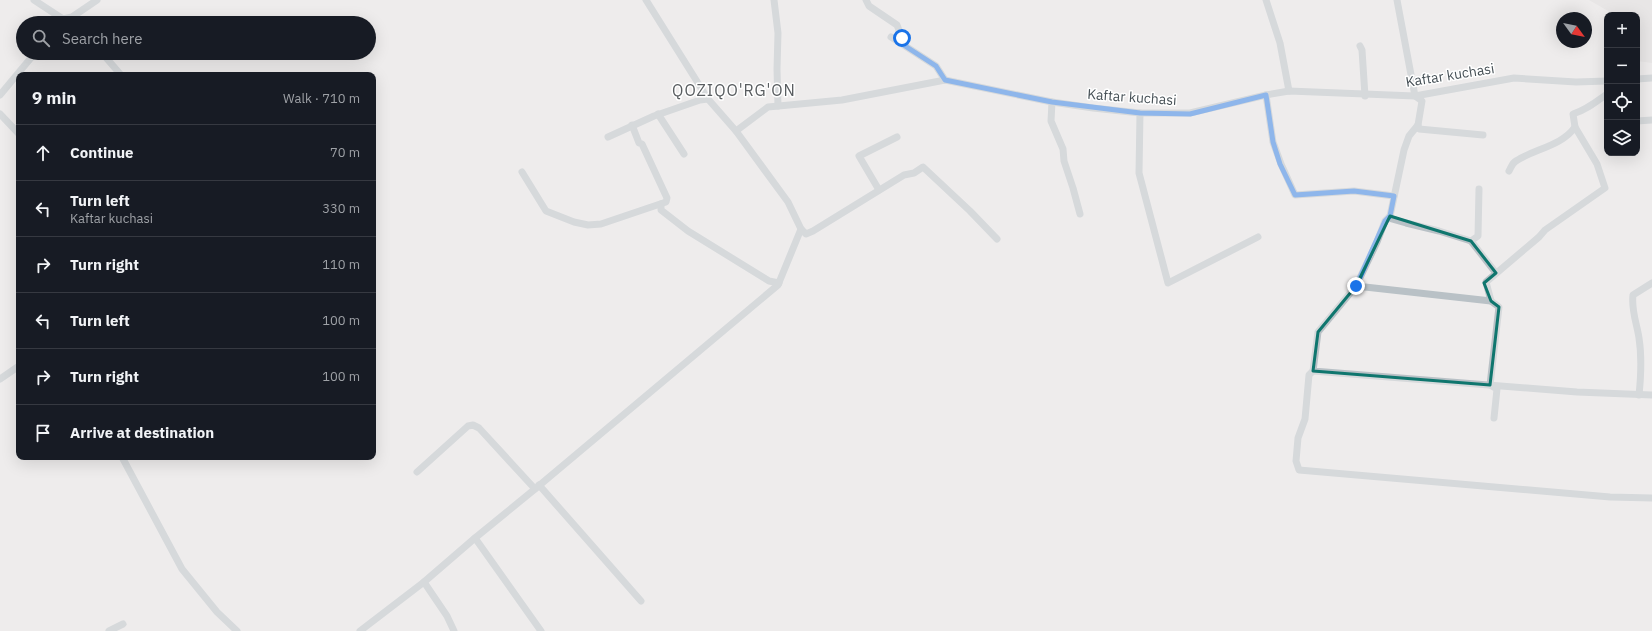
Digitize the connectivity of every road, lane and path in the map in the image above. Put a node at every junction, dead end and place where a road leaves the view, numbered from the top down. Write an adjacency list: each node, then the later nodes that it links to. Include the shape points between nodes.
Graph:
1 (34, 0): 8 (street)
2 (97, 0): 9 (street)
3 (646, 0): 28 (street)
4 (774, 0): 30 (street, via 778,34)
5 (866, 0): 11 (street, via 869,6 897,25 902,38)
6 (1266, 0): 22 (street, via 1280,43)
7 (1397, 0): 26 (street)
8 (55, 16)
9 (79, 16)
10 (891, 37): 11 (street)
11 (899, 42): 20 (street, via 936,66)
12 (1360, 46): 25 (street)
13 (29, 60): 15 (street)
14 (108, 60): 16 (street)
15 (19, 72)
16 (118, 72)
17 (16, 76): 23 (street)
18 (1652, 78): 19 (street)
19 (1640, 79)
20 (945, 80): 29 (street, Kaftar kuchasi); 30 (street, Kaftar kuchasi, via 842,100)
21 (1604, 81): 26 (street, Kaftar kuchasi, via 1514,78)
22 (1289, 92): 24 (street, Kaftar kuchasi); 25 (street, Kaftar kuchasi)
23 (0, 95)
24 (1266, 95): 31 (street, Kaftar kuchasi, via 1190,114); 49 (street, via 1273,142 1295,195 1354,191)
25 (1365, 96): 26 (street, Kaftar kuchasi)
26 (1415, 96): 37 (street, via 1422,100)
27 (1604, 96): 38 (street, via 1573,114)
28 (708, 99): 33 (street); 40 (street)
29 (1052, 102): 31 (street, Kaftar kuchasi); 51 (street, via 1051,121 1063,149 1064,161)
30 (778, 106): 40 (street, Kaftar kuchasi, via 768,107)
31 (1140, 113): 54 (street, via 1140,173 1168,283)
32 (0, 114): 39 (street)
33 (658, 114): 36 (street); 44 (street)
34 (1652, 120): 35 (street)
35 (1640, 121)
36 (632, 126): 42 (street); 50 (street, via 667,198 666,202)
37 (1418, 126): 41 (street, via 1419,129); 49 (street, via 1409,136)
38 (1575, 127): 46 (street, via 1561,139 1514,162); 57 (street, via 1597,164 1605,188 1545,230)
39 (16, 131)
40 (736, 131): 53 (street, via 788,202)
41 (1483, 135)
42 (608, 137)
43 (897, 137): 48 (street, via 859,156)
44 (684, 154)
45 (522, 172): 50 (street, via 546,211 574,222 601,224)
46 (1509, 172)
47 (1479, 189): 56 (street, via 1478,236)
48 (879, 190): 53 (street, via 814,231 806,234); 55 (street, via 923,167)
49 (1394, 196): 52 (street)
50 (661, 204): 58 (street, via 661,210 688,231 769,281)
51 (1080, 214)
52 (1390, 216): 56 (street, via 1392,219); 60 (street, via 1385,221)
53 (801, 229): 58 (street)
54 (1258, 237)
55 (997, 239)
56 (1471, 241): 57 (street)
57 (1496, 273): 61 (street, via 1486,282)
58 (779, 283): 71 (street)
59 (1652, 284): 66 (street, via 1632,295 1639,339)
60 (1356, 286): 61 (street); 63 (street, via 1318,332)
61 (1491, 301): 65 (street, via 1499,307)
62 (16, 368): 64 (street)
63 (1312, 371): 65 (street); 72 (street, via 1309,375 1305,419 1298,438 1296,461 1299,470 1610,497)
64 (0, 379)
65 (1490, 385): 66 (street); 68 (street, via 1497,389)
66 (1639, 394): 67 (street)
67 (1652, 395)
68 (1494, 418)
69 (124, 460): 78 (street, via 182,569 217,612)
70 (418, 472): 71 (street, via 468,426 474,425)
71 (537, 487): 73 (street); 75 (street)
72 (1652, 498)
73 (475, 538): 74 (street); 81 (street)
74 (424, 582): 79 (street); 80 (street)
75 (641, 601)
76 (123, 624): 77 (street)
77 (109, 631)
78 (237, 631)
79 (360, 631)
80 (454, 631)
81 (541, 631)

